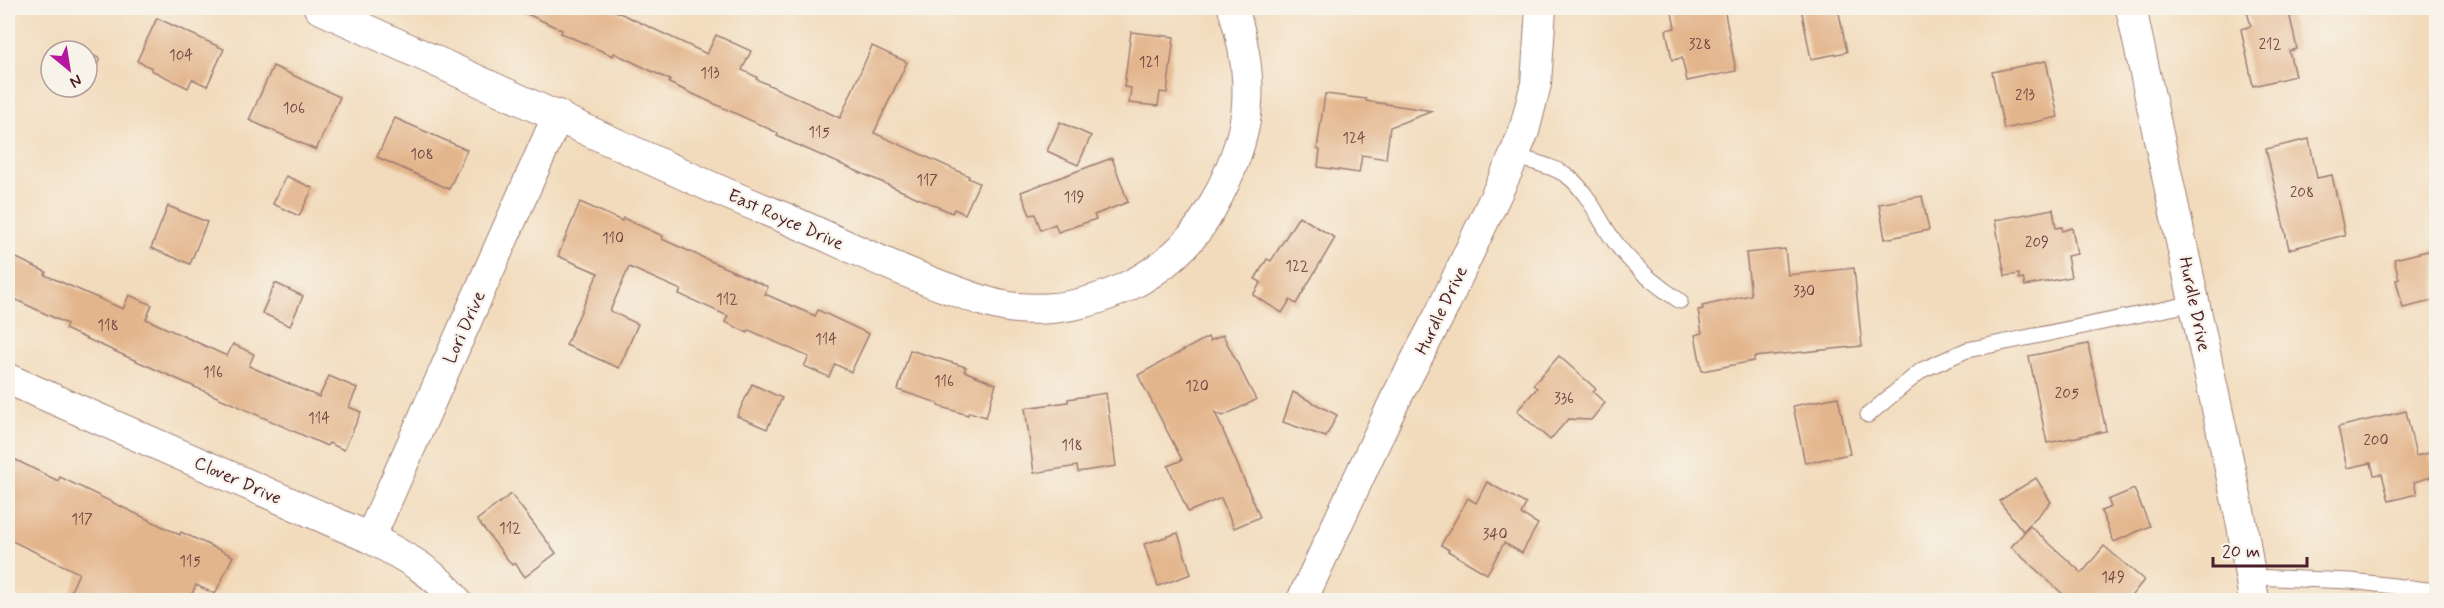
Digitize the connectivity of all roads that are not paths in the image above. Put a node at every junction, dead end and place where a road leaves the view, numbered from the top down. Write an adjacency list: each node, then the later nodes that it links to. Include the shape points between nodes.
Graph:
1 (319, 8): 5 (street, East Royce Drive)
2 (1233, 8): 5 (street, East Royce Drive, via 1242,37 1248,96 1245,129 1228,178 1204,221 1175,255 1152,273 1110,295 1050,308 989,303 915,277)
3 (1541, 8): 6 (street, Hurdle Drive, via 1536,84)
4 (2131, 8): 8 (street, Hurdle Drive)
5 (558, 115): 11 (street, Lori Drive)
6 (1514, 156): 7 (lane, via 1570,178 1612,238 1653,283); 15 (street, Hurdle Drive)
7 (1680, 301)
8 (2195, 303): 10 (lane, via 1967,350 1922,370); 12 (street, Hurdle Drive)
9 (8, 379): 11 (street, Clover Drive)
10 (1868, 415)
11 (370, 538): 14 (street, Clover Drive, via 425,570)
12 (2252, 589): 13 (lane, via 2351,581)
13 (2436, 591)
14 (456, 600)
15 (1302, 600)

